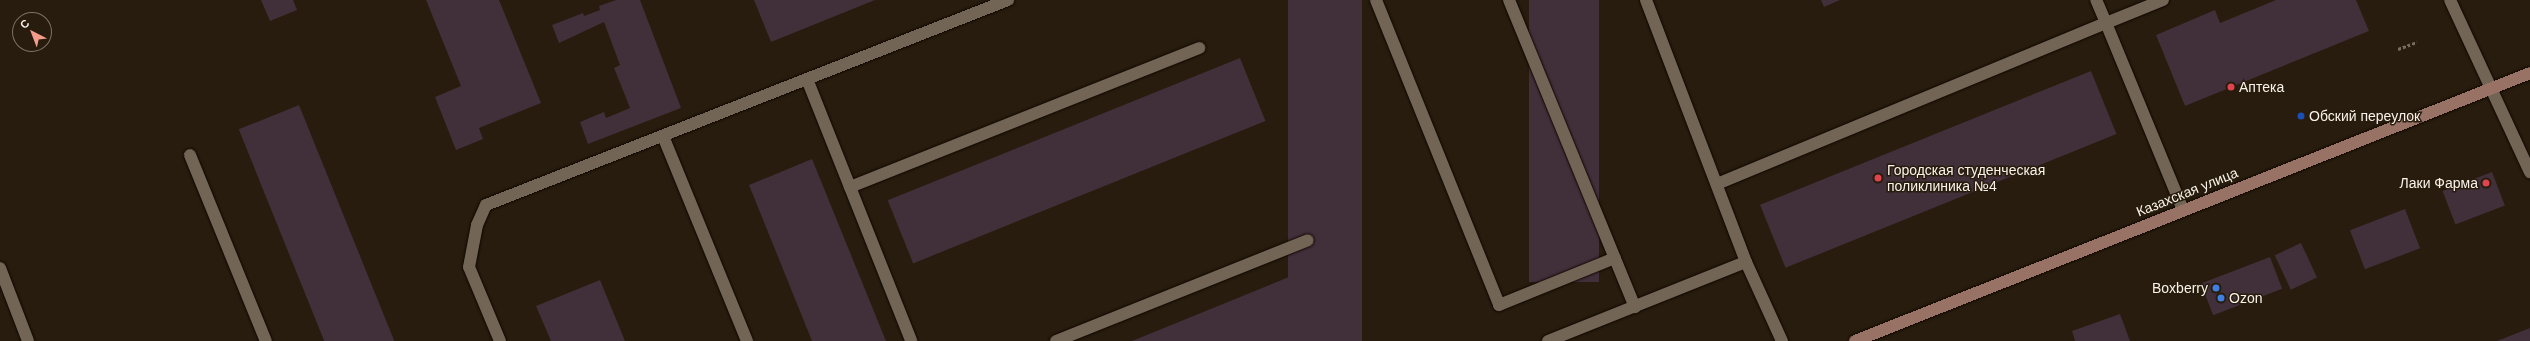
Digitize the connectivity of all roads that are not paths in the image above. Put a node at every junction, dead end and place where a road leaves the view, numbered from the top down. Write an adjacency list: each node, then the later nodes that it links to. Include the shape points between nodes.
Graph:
1 (1008, 0): 11 (street)
2 (1376, 0): 20 (street, via 1499,305)
3 (1509, 0): 20 (street)
4 (1646, 0): 16 (street)
5 (2096, 0): 8 (street)
6 (2163, 0): 8 (street)
7 (2450, 0): 12 (street)
8 (2106, 23): 16 (street); 18 (street)
9 (1199, 48): 17 (street)
10 (2530, 72): 12 (main road, Казахская улица)
11 (807, 79): 13 (street); 17 (street)
12 (2491, 88): 15 (street); 18 (main road, Казахская улица)
13 (663, 136): 26 (street, via 486,205 477,225 470,267); 27 (street)
14 (190, 155): 25 (street)
15 (2530, 172)
16 (1717, 184): 21 (street)
17 (850, 187): 28 (street)
18 (2183, 210): 32 (main road, Казахская улица)
19 (1308, 240): 29 (street)
20 (1615, 258): 23 (street)
21 (1746, 262): 23 (street); 31 (street)
22 (0, 268): 24 (street)
23 (1634, 306): 30 (street)
24 (28, 341)
25 (266, 341)
26 (500, 341)
27 (747, 341)
28 (911, 341)
29 (1056, 341)
30 (1548, 341)
31 (1782, 341)
32 (1855, 341)

